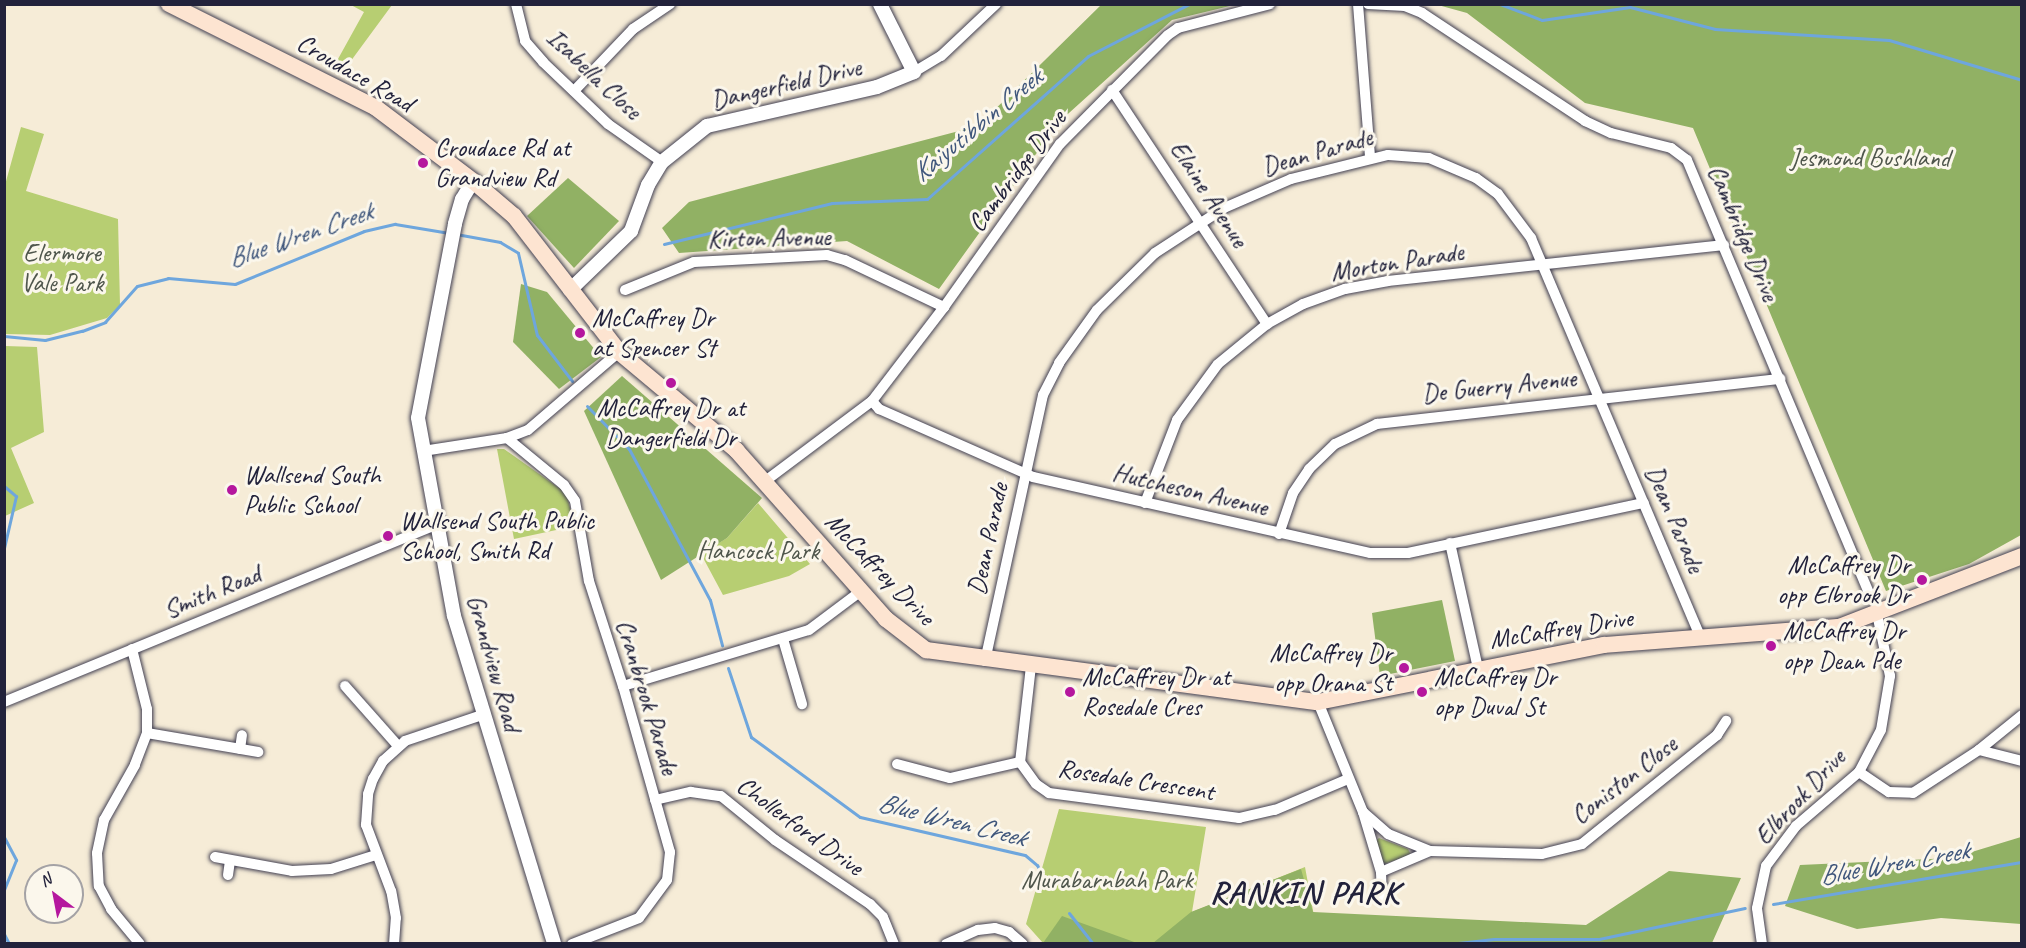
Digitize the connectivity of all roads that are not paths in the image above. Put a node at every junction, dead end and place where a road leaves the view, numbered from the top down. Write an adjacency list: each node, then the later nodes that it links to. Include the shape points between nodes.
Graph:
1 (169, 4): 15 (main road, Croudace Road, via 375,107)
2 (516, 4): 12 (street, Isabella Close, via 525,41)
3 (670, 4): 12 (street, via 633,29)
4 (880, 4): 10 (street)
5 (996, 4): 10 (street, Dangerfield Drive, via 941,56)
6 (1270, 4): 11 (street, Cambridge Drive, via 1173,31)
7 (1358, 4): 13 (street)
8 (1368, 4): 9 (street, Cambridge Drive)
9 (1405, 5): 17 (street, Cambridge Drive, via 1598,128 1681,153 1688,160)
10 (914, 72): 14 (street, Dangerfield Drive, via 877,87 707,126)
11 (1112, 90): 16 (street, Elaine Avenue); 21 (street, Cambridge Drive, via 1060,144)
12 (574, 91): 14 (street, Isabella Close, via 608,124)
13 (1370, 157): 16 (street, Dean Parade, via 1249,195); 18 (street, Dean Parade, via 1429,158 1476,177 1511,208)
14 (662, 162): 20 (street, Dangerfield Drive, via 648,185 631,231)
15 (474, 181): 20 (main road, Croudace Road, via 514,216); 28 (street, Grandview Road, via 462,199 455,224 418,407)
16 (1200, 222): 22 (street, Elaine Avenue); 29 (street, Dean Parade, via 1155,253 1081,331 1043,395)
17 (1724, 245): 18 (street, Morton Parade); 24 (street, Cambridge Drive)
18 (1544, 266): 22 (street, Morton Parade, via 1366,284 1323,296); 25 (street, Dean Parade)
19 (625, 290): 21 (street, Kirton Avenue, via 694,262 827,255)
20 (570, 291): 23 (main road, McCaffrey Drive)
21 (944, 307): 26 (street, Cambridge Drive)
22 (1267, 324): 31 (street, Morton Parade, via 1218,364 1191,399 1177,420)
23 (619, 352): 27 (street, via 547,416 528,430); 30 (main road, McCaffrey Drive, via 736,450)
24 (1780, 379): 25 (street, De Guerry Avenue); 38 (street, Cambridge Drive)
25 (1600, 399): 32 (street, Dean Parade); 34 (street, De Guerry Avenue, via 1394,419 1361,430 1335,444 1309,469 1293,493)
26 (872, 401): 29 (street, Hutcheson Avenue, via 879,409); 30 (street)
27 (507, 438): 28 (street); 47 (street, Cranbrook Parade, via 564,485 575,501 589,581)
28 (423, 451): 33 (street, Grandview Road)
29 (1024, 474): 31 (street, Hutcheson Avenue); 43 (street, Dean Parade)
30 (764, 482): 37 (main road, McCaffrey Drive)
31 (1145, 503): 34 (street, Hutcheson Avenue)
32 (1644, 503): 35 (street, Hutcheson Avenue); 40 (street, Dean Parade)
33 (436, 525): 42 (street, Smith Road); 52 (street, Grandview Road, via 454,616)
34 (1279, 534): 35 (street, Hutcheson Avenue, via 1388,555)
35 (1450, 543): 45 (street)
36 (2022, 556): 39 (main road, McCaffrey Drive)
37 (861, 591): 41 (street, via 816,627); 43 (main road, McCaffrey Drive, via 910,642 926,650)
38 (1869, 592)
39 (1877, 614): 40 (main road, McCaffrey Drive, via 1818,630); 64 (street, Elbrook Drive, via 1890,687 1881,730)
40 (1701, 638): 45 (main road, McCaffrey Drive, via 1604,645)
41 (783, 639): 47 (street); 50 (street)
42 (132, 649): 48 (street, Smith Road); 54 (street, via 147,709)
43 (985, 661): 44 (main road, McCaffrey Drive)
44 (1031, 666): 49 (main road, McCaffrey Drive); 62 (street, Rosedale Crescent)
45 (1478, 668): 49 (main road, McCaffrey Drive)
46 (345, 686): 56 (street)
47 (623, 686): 66 (street, Cranbrook Parade)
48 (4, 702)
49 (1318, 702): 65 (street, Coniston Close)
50 (802, 704)
51 (2022, 715): 58 (street)
52 (482, 716): 56 (street, via 415,736); 77 (street, Grandview Road)
53 (1726, 721): 68 (street, Coniston Close, via 1717,735 1582,844 1542,854)
54 (147, 733): 57 (street); 75 (street, via 135,765 104,820 97,853 99,886 111,909)
55 (242, 735): 57 (street)
56 (398, 746): 69 (street, via 383,761 368,794 366,825)
57 (240, 750): 59 (street)
58 (1979, 750): 61 (street); 64 (street, via 1926,787 1907,795 1889,792)
59 (258, 752)
60 (2022, 756): 61 (street)
61 (2016, 761)
62 (1020, 762): 63 (street, via 950,778); 65 (street, Rosedale Crescent, via 1036,784 1064,798 1239,818 1275,810)
63 (897, 764)
64 (1859, 772): 82 (street, Elbrook Drive, via 1796,826 1767,866 1757,908)
65 (1348, 779): 67 (street, Coniston Close)
66 (655, 800): 78 (street, Cranbrook Parade, via 670,852 667,880 639,918); 79 (street, Chollerford Drive, via 691,792 721,796 775,840 870,904 883,917)
67 (1363, 812): 68 (street, Coniston Close, via 1388,834); 72 (street, Coniston Close)
68 (1430, 851): 72 (street, Coniston Close)
69 (376, 855): 71 (street, via 353,865 314,871 273,870); 76 (street, via 394,909)
70 (215, 857): 71 (street)
71 (230, 860): 73 (street)
72 (1381, 872): 74 (street, Coniston Close)
73 (228, 875)
74 (1382, 897)
75 (140, 944)
76 (394, 944)
77 (554, 944)
78 (572, 944)
79 (894, 944)
80 (946, 944): 81 (street, via 978,930 995,928 1009,932)
81 (1023, 944)
82 (1762, 944)

